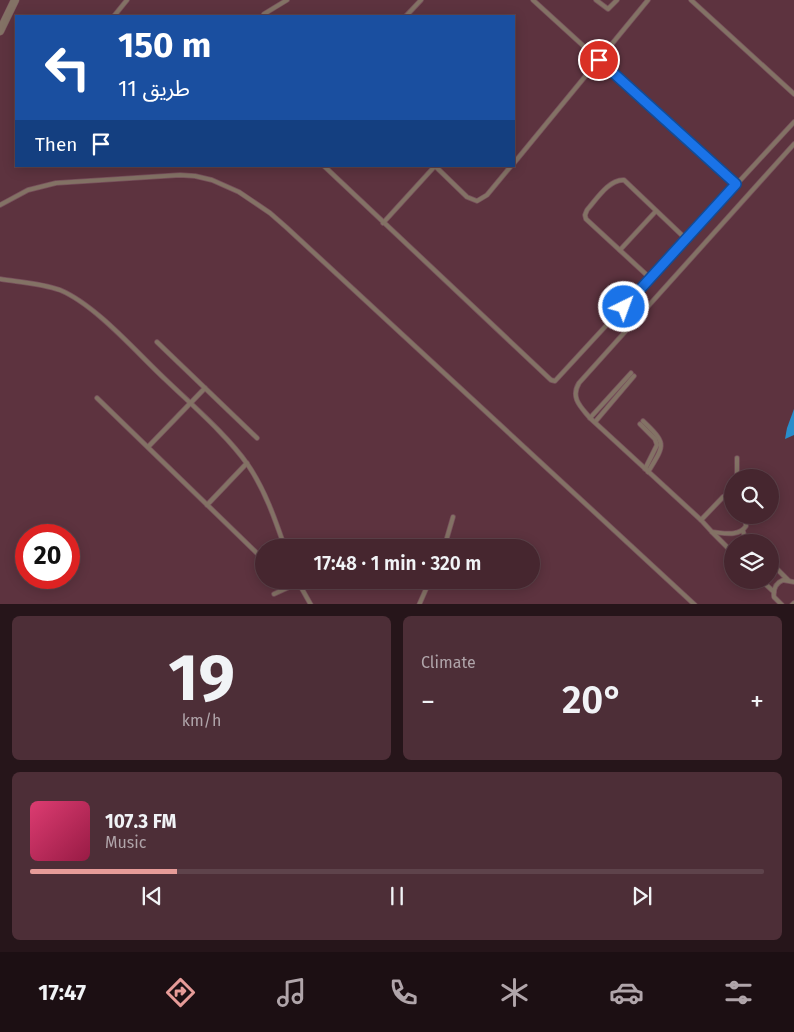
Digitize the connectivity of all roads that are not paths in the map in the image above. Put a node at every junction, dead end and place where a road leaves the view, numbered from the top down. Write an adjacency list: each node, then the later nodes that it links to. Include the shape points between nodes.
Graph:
1 (15, 0): 13 (street)
2 (127, 0): 10 (lane)
3 (287, 0): 11 (lane)
4 (420, 0): 12 (lane)
5 (533, 0): 14 (lane)
6 (596, 0): 7 (lane, via 608,9)
7 (617, 0)
8 (648, 0): 14 (lane)
9 (692, 0): 15 (lane)
10 (115, 15)
11 (264, 15)
12 (407, 15)
13 (0, 32)
14 (599, 60): 18 (lane); 23 (lane)
15 (794, 94)
16 (794, 122): 23 (lane)
17 (794, 144): 35 (lane, via 578,383 576,401)
18 (515, 162)
19 (325, 167): 26 (lane)
20 (434, 167): 26 (lane)
21 (436, 167): 22 (lane, via 467,197 477,201 487,195)
22 (510, 167)
23 (736, 184): 27 (lane)
24 (0, 205): 67 (lane, via 28,190 56,183 180,175 212,180 239,192 286,227)
25 (656, 211): 27 (lane); 28 (lane); 28 (lane, via 620,179 587,210 586,219)
26 (384, 223): 29 (lane, via 553,381)
27 (686, 239): 29 (lane)
28 (620, 250): 29 (lane)
29 (650, 278)
30 (0, 279): 34 (lane, via 48,286 79,300)
31 (157, 342): 32 (lane)
32 (205, 388): 34 (lane); 38 (lane)
33 (98, 398): 39 (lane)
34 (190, 403): 39 (lane); 41 (lane)
35 (590, 418): 36 (lane); 36 (lane, via 632,374)
36 (595, 422): 43 (lane)
37 (642, 422): 43 (lane, via 657,445)
38 (257, 438)
39 (148, 447): 45 (lane)
40 (737, 458): 42 (lane)
41 (247, 463): 45 (lane); 52 (lane, via 259,483)
42 (737, 469)
43 (647, 470): 47 (lane)
44 (724, 496): 47 (lane)
45 (207, 505): 55 (lane)
46 (453, 517): 53 (lane)
47 (701, 520): 50 (lane)
48 (746, 524): 49 (lane)
49 (743, 531): 50 (lane); 51 (lane)
50 (712, 532): 54 (lane)
51 (744, 534)
52 (281, 539)
53 (447, 539)
54 (724, 544)
55 (255, 551)
56 (779, 571): 57 (lane)
57 (788, 580): 58 (lane); 63 (lane, via 776,585)
58 (794, 582)
59 (284, 589): 64 (lane)
60 (302, 589): 65 (lane)
61 (426, 589): 66 (lane)
62 (770, 589): 63 (lane)
63 (774, 593): 68 (lane, via 776,601)
64 (274, 594)
65 (310, 604)
66 (419, 604)
67 (695, 604)
68 (782, 604)

